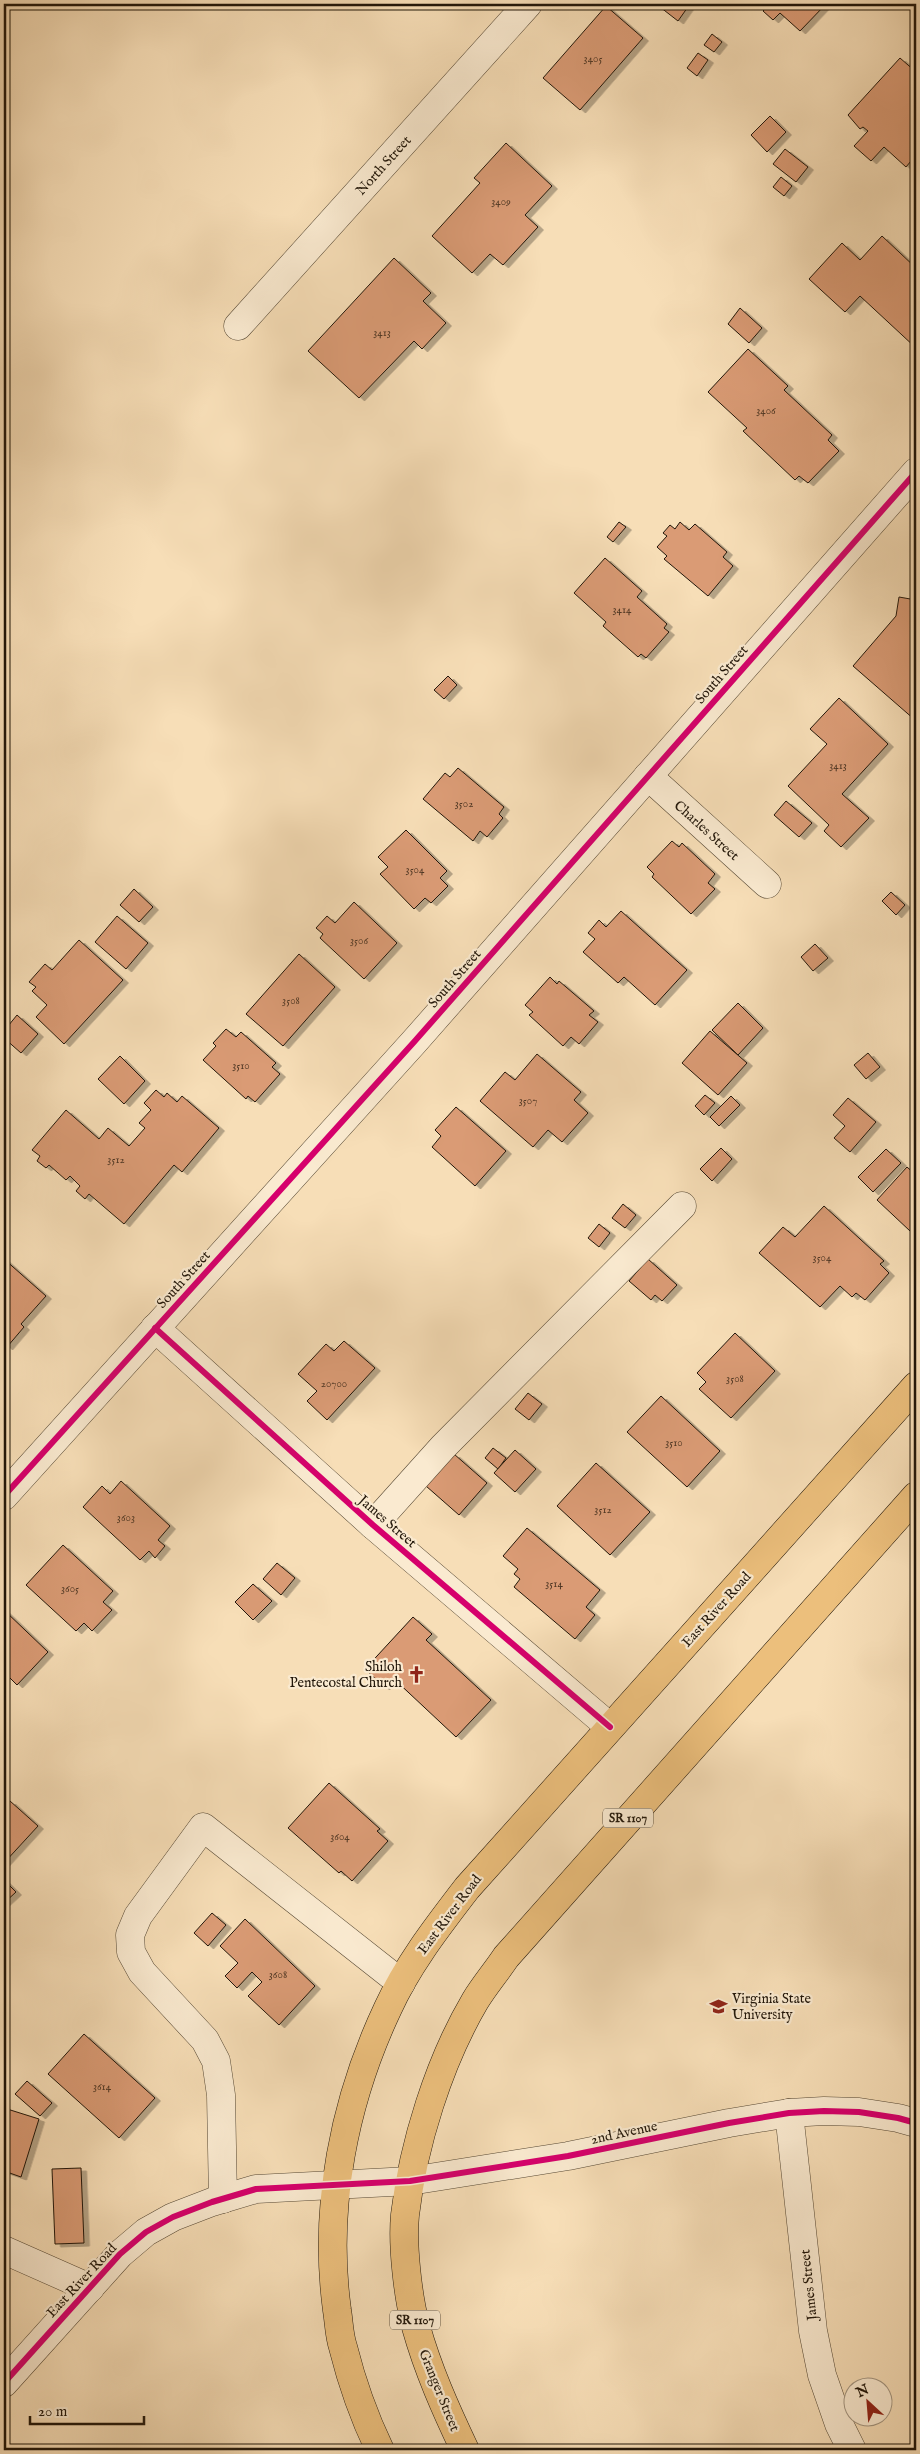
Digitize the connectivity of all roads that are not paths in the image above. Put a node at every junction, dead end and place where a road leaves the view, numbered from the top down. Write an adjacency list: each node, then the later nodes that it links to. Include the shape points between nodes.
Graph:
1 (528, 4): 2 (street, North Street)
2 (238, 326)
3 (916, 472): 4 (street, South Street)
4 (648, 776): 5 (street, Charles Street); 7 (street, South Street, via 414,1042)
5 (767, 884)
6 (682, 1206): 11 (street, via 443,1448)
7 (155, 1328): 9 (street, South Street); 11 (street, James Street)
8 (916, 1386): 12 (main road, East River Road)
9 (4, 1496)
10 (916, 1496): 16 (main road, SR 1107, via 506,1957 475,2001 444,2066)
11 (374, 1525): 12 (street, James Street)
12 (610, 1727): 13 (main road, East River Road, via 466,1888 423,1946)
13 (401, 1983): 17 (main road, East River Road, via 360,2075); 18 (street, via 203,1827 138,1916 130,1935 131,1952 142,1972 205,2040 216,2061 221,2095)
14 (789, 2114): 15 (street, 2nd Avenue, via 858,2112); 16 (street, 2nd Avenue, via 568,2156); 24 (street, James Street, via 814,2332 822,2375)
15 (916, 2123)
16 (410, 2181): 17 (street, 2nd Avenue); 23 (main road, Granger Street / SR 1107, via 405,2217 406,2259 416,2326 436,2389)
17 (335, 2186): 18 (street, East River Road, via 256,2189); 22 (main road, via 332,2234 334,2289 342,2345 362,2411)
18 (223, 2199): 20 (street, East River Road, via 173,2217 146,2232 120,2254)
19 (4, 2250): 20 (street)
20 (90, 2288): 21 (street, East River Road)
21 (4, 2383)
22 (380, 2450)
23 (465, 2450)
24 (852, 2450)

